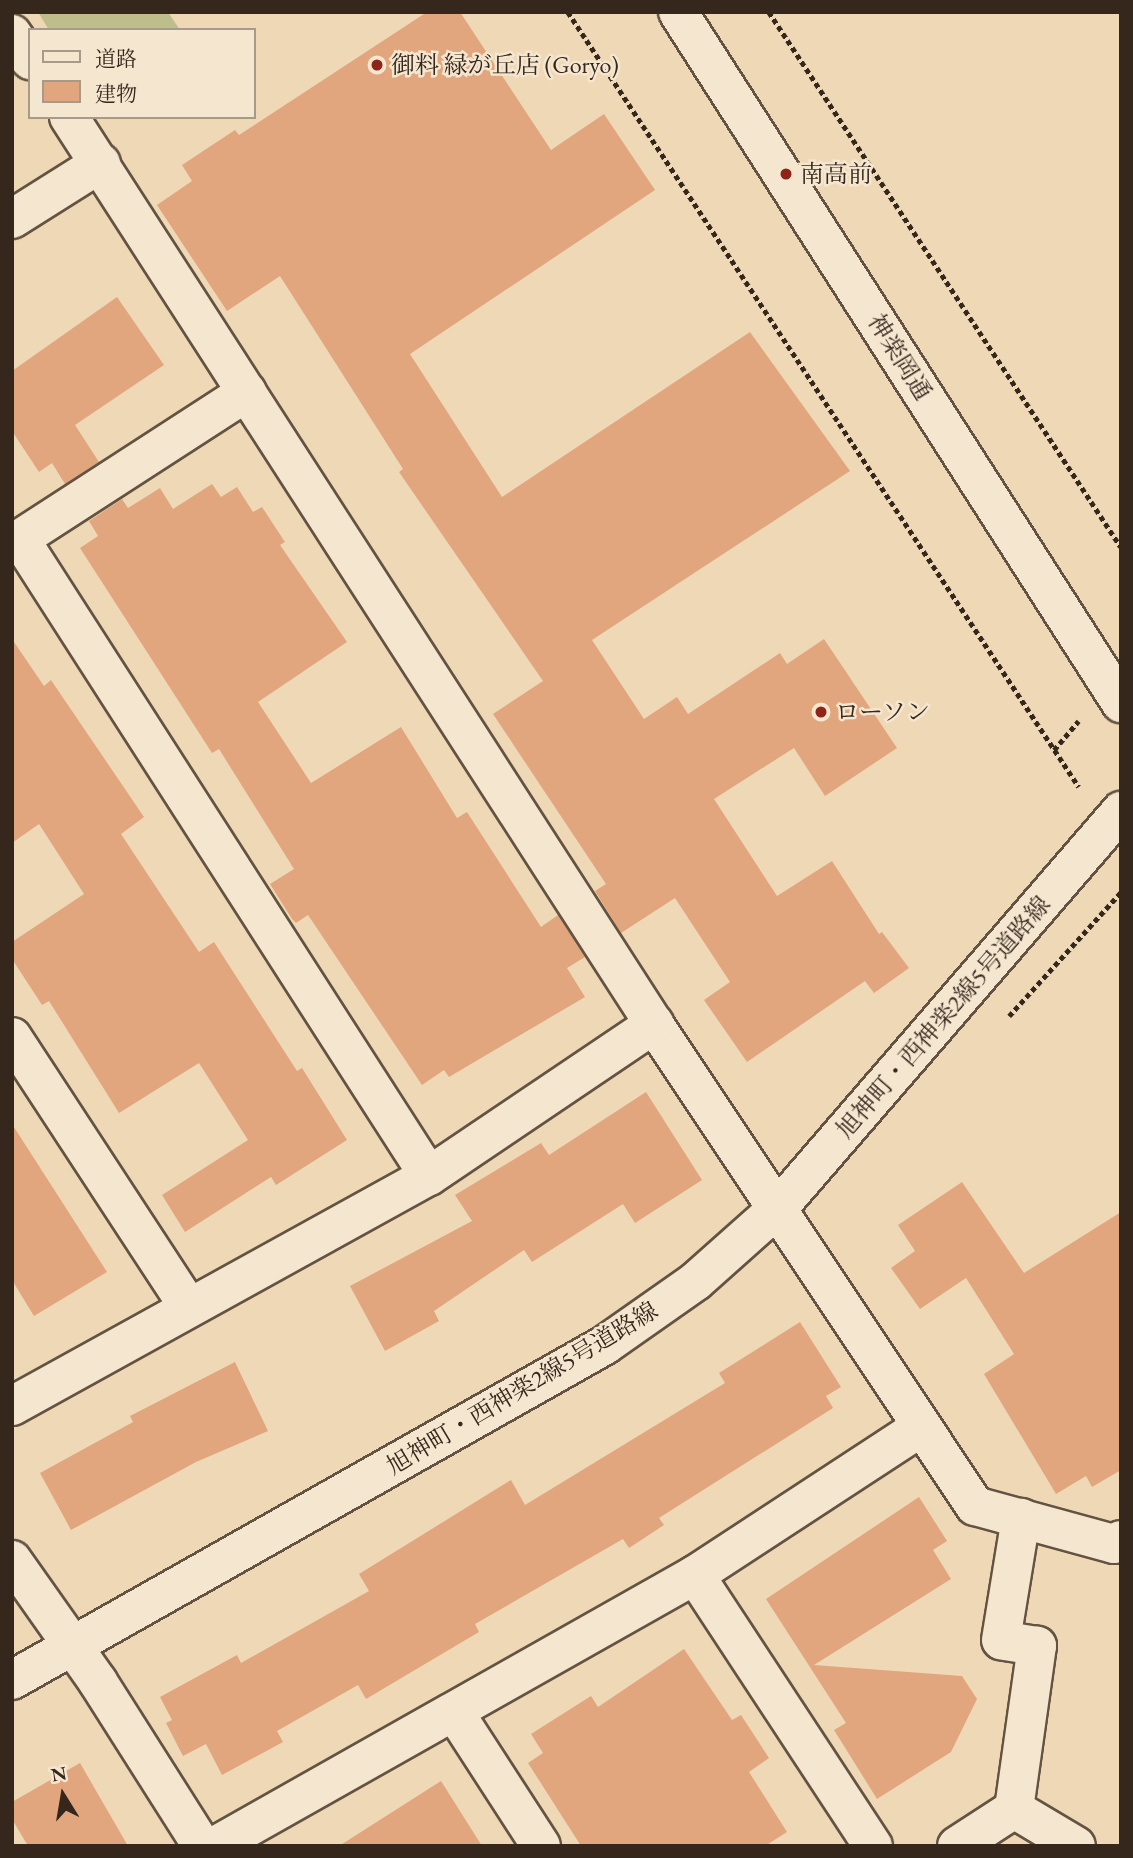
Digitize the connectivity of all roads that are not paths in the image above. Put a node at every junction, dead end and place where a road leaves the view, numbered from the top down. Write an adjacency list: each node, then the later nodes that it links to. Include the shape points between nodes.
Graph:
1 (678, 12): 9 (street, 神楽岡通)
2 (12, 34): 3 (street)
3 (28, 57)
4 (70, 119): 5 (street)
5 (101, 163): 6 (street); 7 (street)
6 (12, 219)
7 (247, 392): 8 (street); 11 (street)
8 (16, 534): 13 (street)
9 (1121, 704)
10 (1114, 820): 14 (street, 旭神町・西神楽2線5号道路線)
11 (654, 1024): 13 (street); 14 (street)
12 (12, 1037): 15 (street)
13 (429, 1176): 15 (street)
14 (778, 1208): 17 (street); 22 (street, 旭神町・西神楽2線5号道路線, via 696,1281 605,1345)
15 (188, 1306): 16 (street)
16 (12, 1406)
17 (921, 1427): 18 (street, via 975,1506); 21 (street)
18 (1021, 1518): 19 (street, via 1114,1544); 25 (street, via 1001,1640 1037,1646)
19 (1121, 1540)
20 (12, 1560): 22 (street)
21 (695, 1575): 24 (street); 29 (street)
22 (72, 1646): 23 (street, 旭神町・西神楽2線5号道路線); 26 (street)
23 (12, 1680)
24 (455, 1713): 27 (street); 28 (street)
25 (1014, 1809): 30 (street); 31 (street)
26 (202, 1846)
27 (215, 1846)
28 (541, 1846)
29 (873, 1846)
30 (957, 1846)
31 (1076, 1846)

